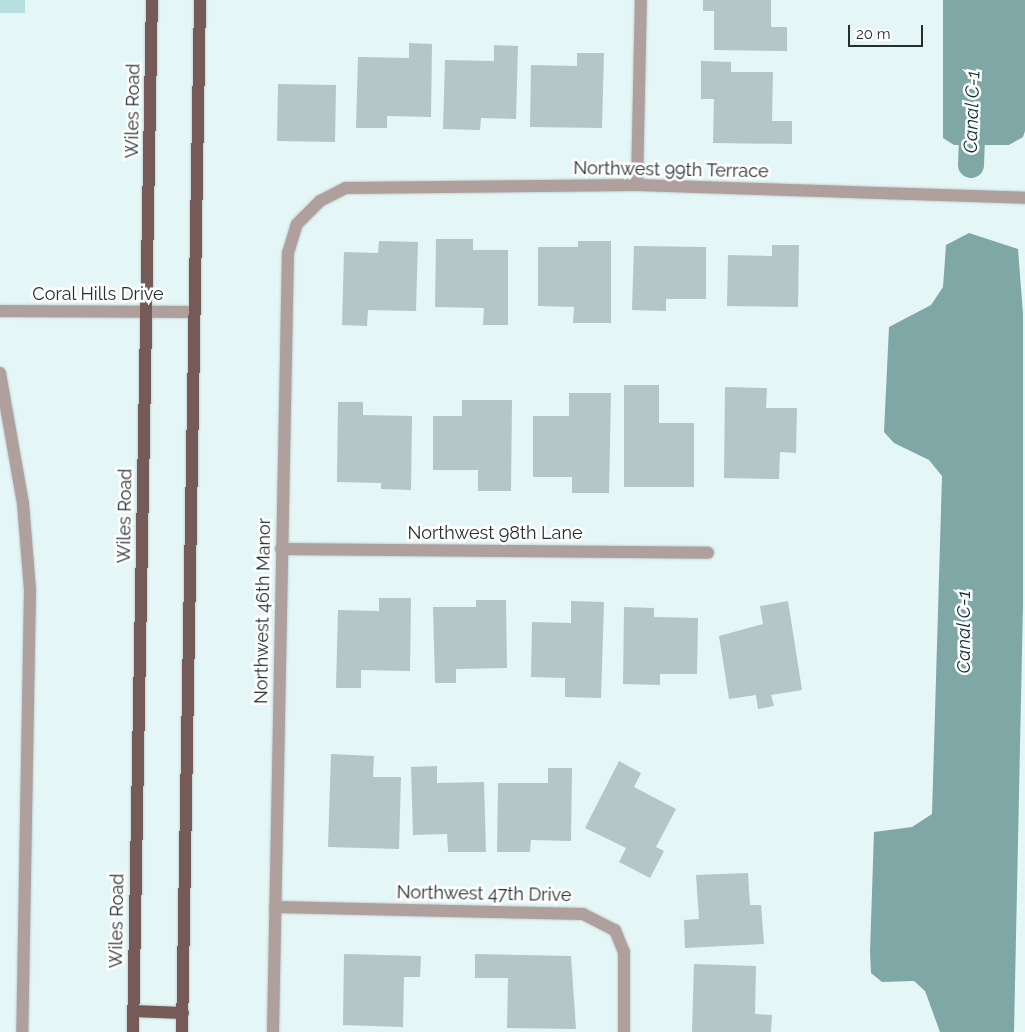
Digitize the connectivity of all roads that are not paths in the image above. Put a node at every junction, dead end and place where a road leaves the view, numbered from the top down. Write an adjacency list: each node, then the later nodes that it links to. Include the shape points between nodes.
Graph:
1 (152, 0): 8 (main road, Wiles Road)
2 (200, 0): 9 (main road)
3 (640, 0): 4 (street)
4 (637, 185): 5 (street, Northwest 99th Terrace); 6 (street, Northwest 99th Terrace, via 346,188)
5 (1025, 198)
6 (320, 201): 11 (street, Northwest 46th Manor, via 297,224 288,253)
7 (0, 311): 8 (street, Coral Hills Drive)
8 (146, 312): 9 (street, Coral Hills Drive); 14 (main road, Wiles Road)
9 (196, 312): 15 (main road)
10 (0, 373): 16 (street, via 23,503 30,590)
11 (281, 549): 12 (street, Northwest 98th Lane); 13 (street, Northwest 46th Manor)
12 (708, 553)
13 (275, 907): 19 (street, Northwest 46th Manor); 20 (street, Northwest 47th Drive, via 583,914 615,930 624,952)
14 (133, 1011): 15 (main road); 17 (main road, Wiles Road)
15 (182, 1013): 18 (main road)
16 (22, 1032)
17 (132, 1032)
18 (182, 1032)
19 (273, 1032)
20 (624, 1032)

